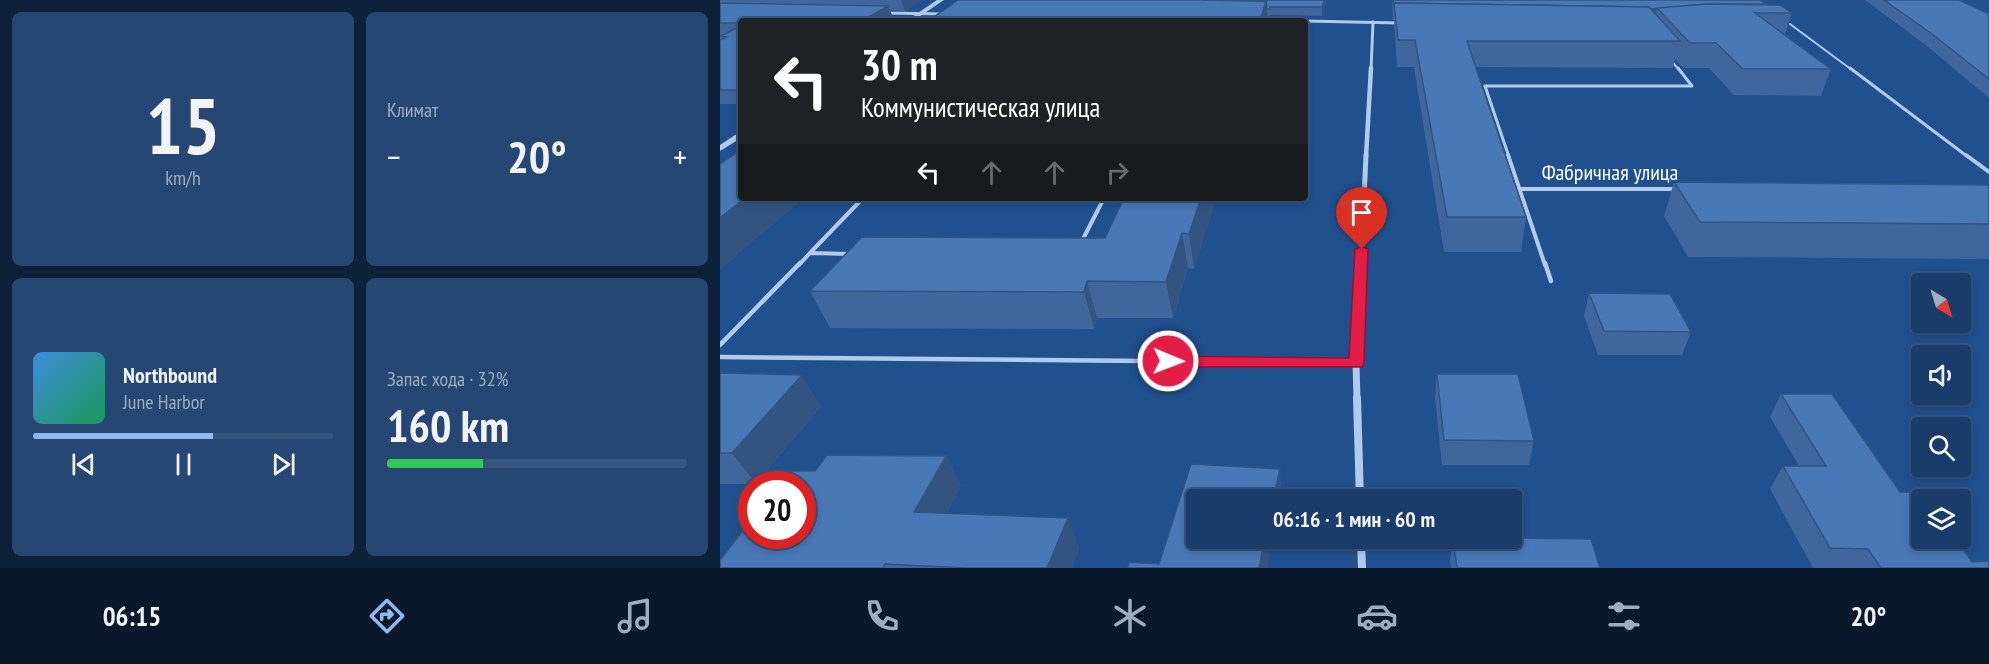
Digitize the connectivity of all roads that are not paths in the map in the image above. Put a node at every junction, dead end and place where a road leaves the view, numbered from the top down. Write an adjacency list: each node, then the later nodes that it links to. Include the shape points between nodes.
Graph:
1 (941, 0): 3 (street)
2 (885, 13): 3 (street)
3 (920, 14): 4 (street); 5 (street)
4 (956, 14)
5 (914, 18)
6 (1308, 21): 7 (street)
7 (1373, 22): 8 (street); 24 (street)
8 (1409, 23)
9 (1790, 24): 13 (lane)
10 (1665, 53): 14 (lane, via 1692,86 1485,86)
11 (738, 137): 12 (street)
12 (720, 149)
13 (1989, 172)
14 (1520, 189): 15 (lane, Фабричная улица); 21 (lane)
15 (1684, 189)
16 (860, 201): 19 (lane)
17 (1102, 201): 18 (lane)
18 (1079, 246)
19 (810, 253): 20 (lane); 22 (lane)
20 (855, 254)
21 (1551, 281)
22 (720, 345)
23 (720, 357): 24 (lane)
24 (1356, 363): 25 (street)
25 (1360, 489)
26 (1361, 549): 27 (street)
27 (1362, 568)

